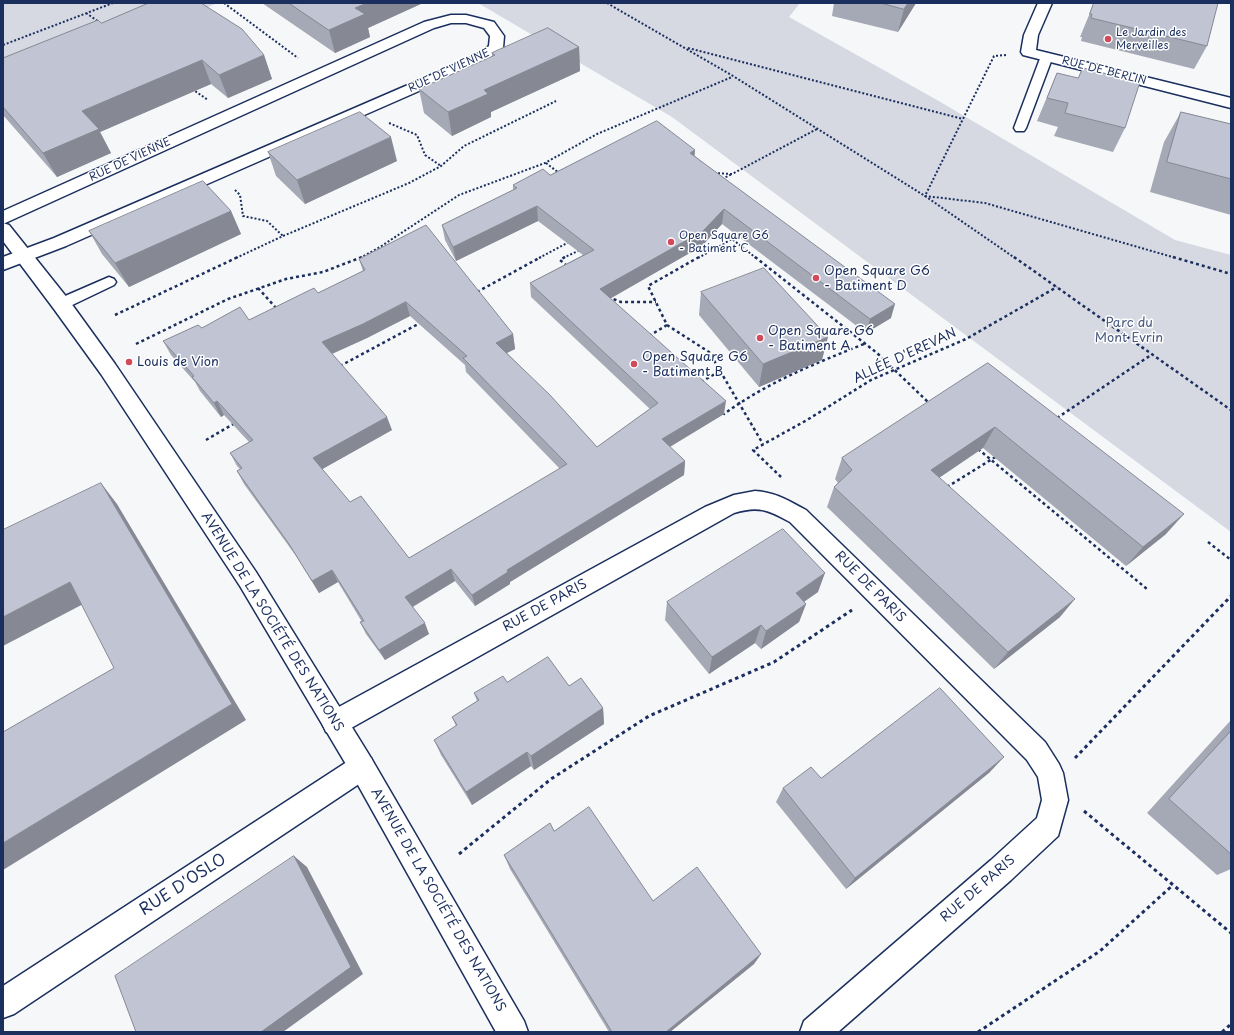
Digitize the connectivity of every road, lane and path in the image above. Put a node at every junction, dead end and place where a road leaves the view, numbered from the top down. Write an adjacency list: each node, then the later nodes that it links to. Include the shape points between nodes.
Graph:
1 (113, 3): 5 (path)
2 (224, 3): 11 (path)
3 (608, 3): 8 (path)
4 (1045, 3): 9 (street, via 1031,35)
5 (86, 13): 6 (path); 7 (path)
6 (99, 22)
7 (3, 45)
8 (684, 47): 12 (path); 18 (path)
9 (1028, 52): 10 (street, RUE DE BERLIN); 18 (path, via 994,56)
10 (1047, 56): 15 (street, RUE DE BERLIN); 20 (lane)
11 (319, 74): 16 (street, RUE DE VIENNE, via 429,25 451,19 466,19 489,25 497,36 496,48 480,59); 17 (street, RUE DE VIENNE)
12 (733, 76): 19 (path); 21 (path, via 597,134)
13 (190, 87): 17 (path)
14 (556, 101): 22 (path, via 464,146)
15 (1231, 103)
16 (368, 108): 22 (path, via 394,126 417,135 425,155); 23 (street, RUE DE VIENNE)
17 (228, 115): 29 (street, RUE DE VIENNE)
18 (963, 120): 28 (path)
19 (817, 128): 25 (path); 28 (path)
20 (1020, 128)
21 (545, 163): 26 (path); 31 (path, via 459,195)
22 (441, 166): 33 (path, via 409,183)
23 (218, 172): 33 (path, via 240,195 243,216 267,221); 36 (street, RUE DE VIENNE)
24 (713, 173): 25 (path)
25 (732, 174): 27 (path)
26 (564, 176)
27 (718, 181)
28 (925, 196): 39 (path, via 985,203); 41 (path)
29 (3, 218)
30 (3, 229): 36 (street, AVENUE DE LA SOCIÉTÉ DES NATIONS)
31 (407, 229): 32 (path); 42 (path, via 355,261 323,272 286,279)
32 (413, 234)
33 (283, 236): 48 (path)
34 (570, 242): 43 (path)
35 (581, 250): 38 (path, via 560,260)
36 (24, 256): 37 (street, RUE DE VIENNE); 46 (street, AVENUE DE LA SOCIÉTÉ DES NATIONS)
37 (3, 264)
38 (572, 270)
39 (1231, 274)
40 (109, 282): 46 (lane)
41 (1057, 287): 54 (path); 56 (path, ALLÉE D'EREVAN, via 966,339)
42 (258, 288): 47 (path); 52 (path, via 228,298)
43 (474, 293)
44 (607, 296): 45 (path, via 621,302)
45 (656, 302): 50 (path); 53 (path, via 648,286 732,239)
46 (61, 304): 77 (street, AVENUE DE LA SOCIÉTÉ DES NATIONS, via 248,579)
47 (280, 312)
48 (115, 315)
49 (420, 322): 55 (path)
50 (667, 325): 51 (path); 57 (path, via 709,352)
51 (648, 337)
52 (136, 344)
53 (864, 344): 56 (path); 59 (path, via 790,374)
54 (1151, 354): 62 (path); 64 (path)
55 (339, 366)
56 (894, 369): 60 (path); 66 (path, ALLÉE D'EREVAN)
57 (720, 371): 58 (path); 59 (path)
58 (700, 383)
59 (739, 403): 61 (path, via 724,414); 66 (path)
60 (933, 407)
61 (718, 410)
62 (1231, 410)
63 (239, 421): 65 (path)
64 (1052, 421)
65 (206, 440)
66 (763, 444): 70 (path, via 753,450)
67 (973, 445): 69 (path)
68 (1003, 453): 69 (path)
69 (990, 460): 71 (path); 74 (path)
70 (786, 482)
71 (944, 489)
72 (1208, 542): 73 (path)
73 (1231, 560)
74 (1147, 589)
75 (1231, 596): 78 (path)
76 (855, 608): 81 (path, via 774,662 649,716 551,779)
77 (335, 723): 79 (street, AVENUE DE LA SOCIÉTÉ DES NATIONS); 87 (street, RUE DE PARIS, via 732,504 750,500 771,502 798,516 1036,751 1050,773 1055,800 1048,826)
78 (1070, 763)
79 (362, 767): 84 (street, RUE D'OSLO); 86 (street, AVENUE DE LA SOCIÉTÉ DES NATIONS)
80 (1082, 809): 82 (path)
81 (459, 854)
82 (1173, 885): 83 (path); 88 (path, via 1100,951)
83 (1231, 933)
84 (3, 1002)
85 (1231, 1024): 89 (path)
86 (513, 1032)
87 (815, 1032)
88 (978, 1032)
89 (1222, 1032)

